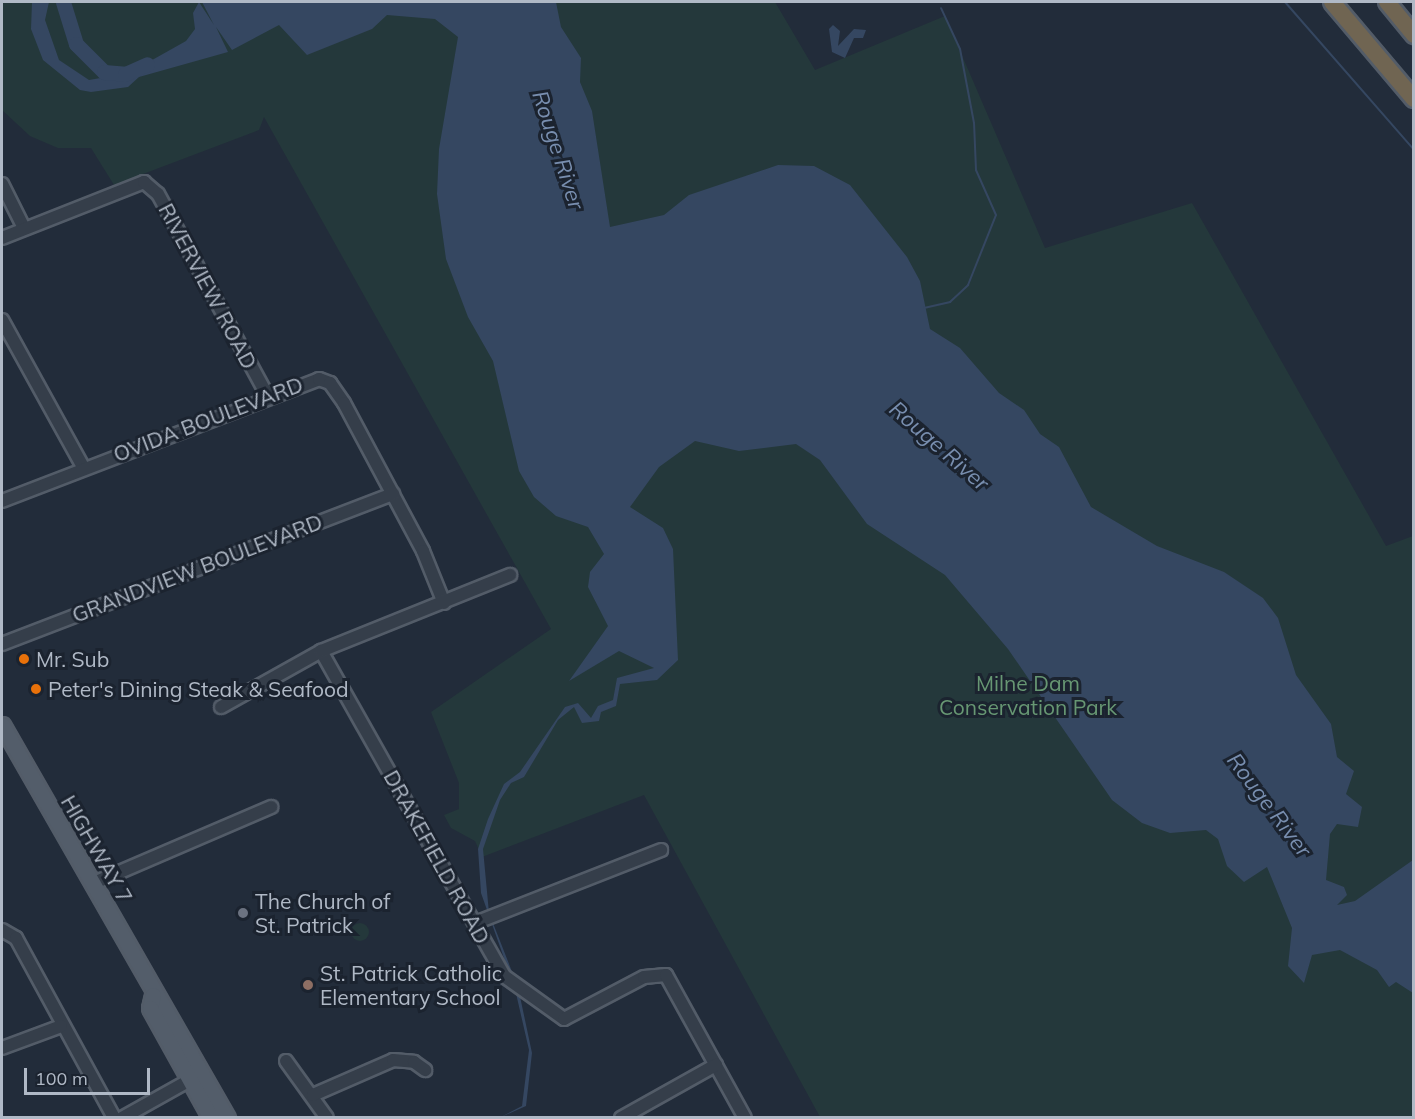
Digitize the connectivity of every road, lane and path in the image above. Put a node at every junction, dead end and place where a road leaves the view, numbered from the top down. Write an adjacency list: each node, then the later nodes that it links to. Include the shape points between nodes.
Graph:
1 (1332, 2): 4 (highway)
2 (1387, 2): 3 (highway)
3 (1413, 35)
4 (1413, 99)
5 (2, 184): 6 (street)
6 (24, 228): 7 (street); 9 (street, RIVERVIEW ROAD, via 144,182 158,194)
7 (2, 237)
8 (2, 320): 10 (street)
9 (267, 395): 10 (street, OVIDA BOULEVARD); 11 (street, OVIDA BOULEVARD, via 312,379 330,383)
10 (83, 467): 12 (street, OVIDA BOULEVARD)
11 (393, 494): 14 (street, OVIDA BOULEVARD); 15 (street, GRANDVIEW BOULEVARD)
12 (2, 501)
13 (510, 575): 14 (street)
14 (444, 603): 16 (street)
15 (2, 644)
16 (321, 651): 17 (street); 22 (street, DRAKEFIELD ROAD)
17 (221, 707)
18 (2, 725): 21 (main road, HIGHWAY 7)
19 (271, 807): 21 (street)
20 (661, 850): 22 (street)
21 (94, 883): 29 (main road, HIGHWAY 7, via 153,995 163,1001)
22 (475, 923): 27 (street, DRAKEFIELD ROAD, via 504,976 559,1019 579,1014 644,977 666,975)
23 (2, 930): 24 (street, via 16,938)
24 (61, 1026): 25 (street); 31 (street)
25 (2, 1048)
26 (286, 1061): 30 (street)
27 (716, 1065): 36 (street); 37 (street, DRAKEFIELD ROAD)
28 (425, 1070): 30 (street, via 414,1062 393,1060)
29 (196, 1077): 32 (street); 33 (main road, HIGHWAY 7); 34 (main road, HIGHWAY 7)
30 (314, 1095): 35 (street)
31 (114, 1118)
32 (122, 1118)
33 (212, 1118)
34 (227, 1118)
35 (327, 1118)
36 (621, 1118)
37 (745, 1118)

